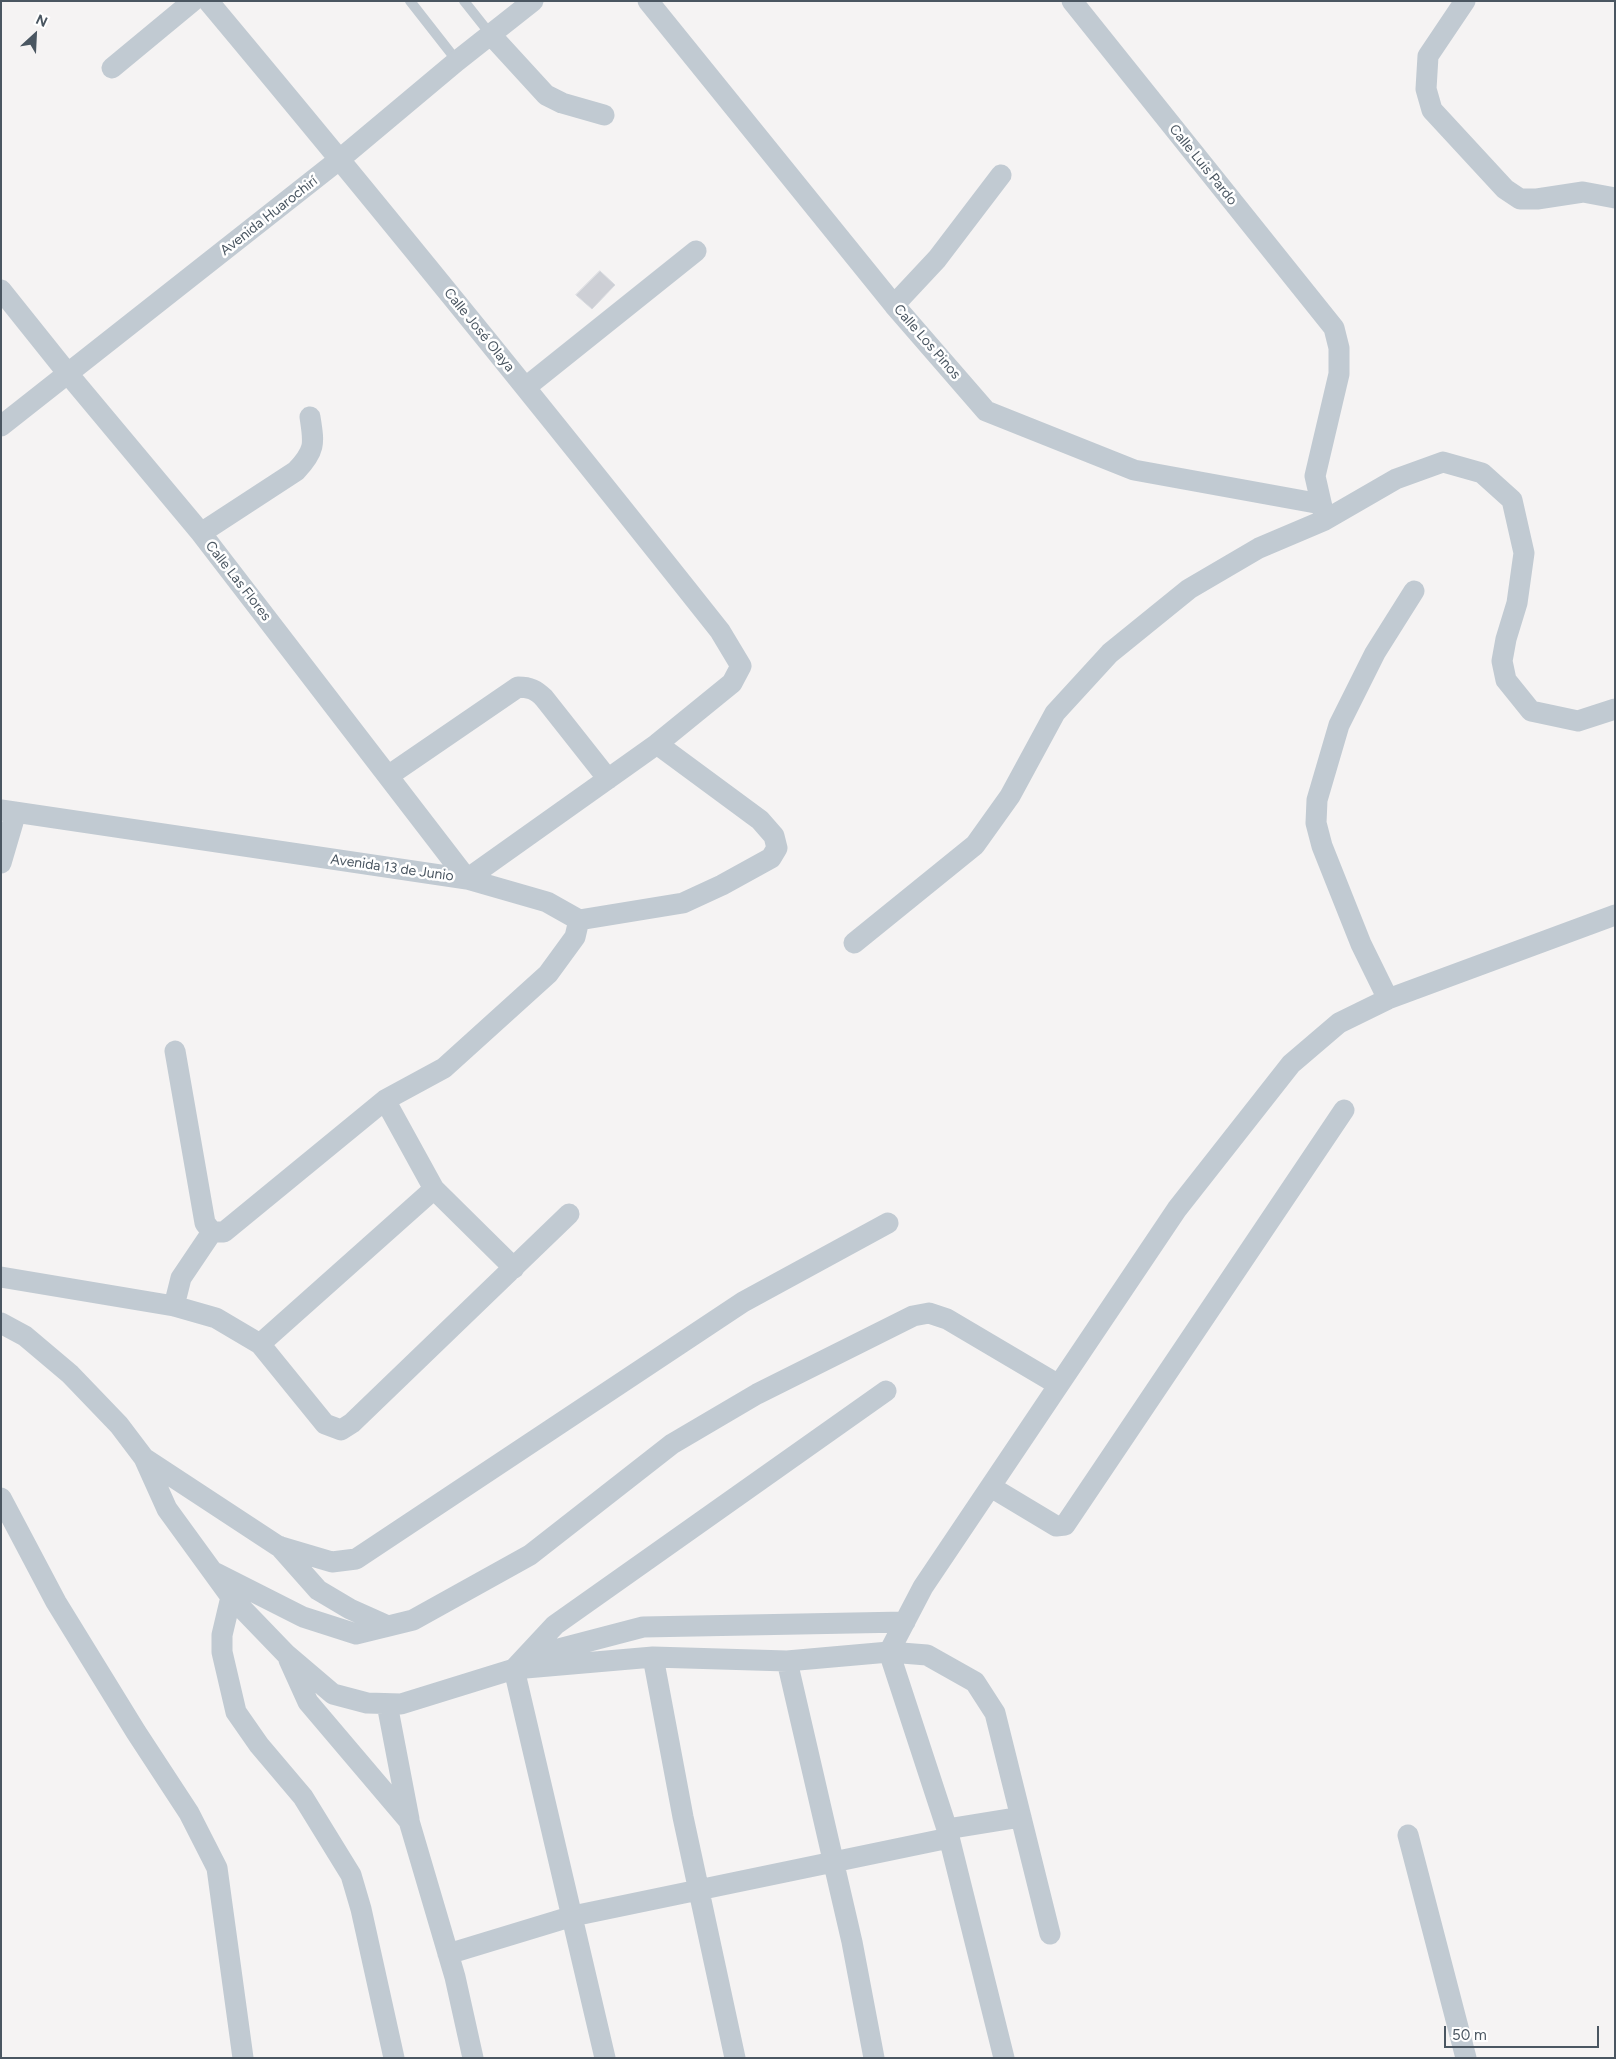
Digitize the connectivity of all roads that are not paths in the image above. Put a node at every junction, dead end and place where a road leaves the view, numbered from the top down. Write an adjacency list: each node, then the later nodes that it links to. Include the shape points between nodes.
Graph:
1 (193, 1): 11 (street)
2 (208, 1): 13 (street, Calle José Olaya)
3 (410, 1): 10 (lane)
4 (464, 1): 9 (lane)
5 (533, 1): 9 (street, Avenida Huarochirí)
6 (648, 1): 18 (street, Calle Los Pinos)
7 (1072, 1): 23 (street, Calle Luis Pardo, via 1334,328 1339,348 1338,374 1315,476)
8 (1465, 1): 15 (street, via 1428,56 1426,90 1432,110 1506,189 1520,199 1583,192)
9 (491, 35): 10 (street, Avenida Huarochirí); 12 (street, via 546,95)
10 (457, 61): 13 (street, Avenida Huarochirí)
11 (112, 68)
12 (604, 115)
13 (340, 159): 19 (street, Avenida Huarochirí); 20 (street, Calle José Olaya)
14 (1001, 175): 18 (street, via 937,259)
15 (1615, 198)
16 (696, 251): 20 (street)
17 (1, 290): 19 (street, Calle Las Flores)
18 (894, 305): 23 (street, Calle Los Pinos, via 986,411 1134,470)
19 (69, 375): 22 (street, Avenida Huarochirí); 24 (street, Calle Las Flores)
20 (526, 387): 26 (street, Calle José Olaya, via 720,631)
21 (310, 417): 24 (street, via 314,443 306,461 296,471)
22 (1, 426)
23 (1323, 512): 27 (street, via 1396,479 1444,462 1482,472 1512,500 1524,553 1517,603 1502,661 1506,680 1531,711 1578,722); 36 (street, via 1189,590 1110,653 1055,713 1010,796 975,845)
24 (201, 533): 29 (street, Calle Las Flores)
25 (1414, 591): 37 (street, via 1375,653 1339,725 1317,800 1316,823 1322,846 1361,944)
26 (741, 666): 28 (street, Avenida 13 de Junio, via 732,683)
27 (1615, 709)
28 (657, 744): 30 (street, Avenida 13 de Junio); 35 (street, via 760,820 774,836 777,848 771,858 684,902)
29 (388, 776): 30 (street, via 518,687 528,687 544,698); 33 (street, Calle Las Flores)
30 (608, 779): 33 (street, Avenida 13 de Junio)
31 (9, 811): 32 (street); 33 (street, Avenida 13 de Junio)
32 (1, 863)
33 (467, 879): 35 (street, via 547,902)
34 (1615, 915): 37 (street)
35 (579, 920): 39 (street, via 575,937 541,981 444,1068)
36 (854, 943)
37 (1388, 999): 50 (street, via 1339,1023 1291,1064 1177,1208)
38 (175, 1051): 44 (street, via 205,1223)
39 (385, 1100): 41 (street); 44 (street, via 224,1232)
40 (1344, 1110): 53 (street, via 1065,1525 1056,1526)
41 (434, 1189): 45 (street); 49 (street)
42 (569, 1214): 45 (street)
43 (888, 1223): 55 (street, via 743,1302 356,1559 332,1562)
44 (212, 1232): 47 (street, via 181,1278)
45 (514, 1268): 49 (street, via 341,1430 325,1424)
46 (1, 1277): 47 (street)
47 (174, 1306): 49 (street, via 216,1318)
48 (1, 1323): 52 (street, via 24,1336 70,1374 119,1425)
49 (260, 1344)
50 (1058, 1384): 53 (street); 59 (street, via 947,1319 929,1313 913,1316 748,1399 672,1444 530,1555 413,1620)
51 (886, 1391): 64 (street, via 555,1625)
52 (144, 1458): 55 (street); 56 (street, via 167,1509)
53 (990, 1487): 58 (street, via 923,1587)
54 (1, 1498): 75 (street, via 56,1602 189,1813 217,1868)
55 (278, 1546): 59 (street, via 318,1590)
56 (211, 1570): 57 (street); 59 (street, via 303,1617 356,1634)
57 (231, 1597): 61 (street); 76 (street, via 222,1635 222,1652 236,1712 303,1797 351,1875)
58 (905, 1622): 60 (street); 64 (street, via 643,1627 555,1650)
59 (388, 1626)
60 (889, 1652): 63 (street); 66 (street, via 927,1655 976,1682 994,1713); 68 (street)
61 (286, 1654): 65 (street, via 333,1694 367,1703); 67 (street, via 308,1702)
62 (653, 1657): 63 (street); 64 (street); 71 (street)
63 (787, 1661): 70 (street)
64 (514, 1669): 65 (street, via 400,1704); 72 (street)
65 (387, 1704): 67 (street)
66 (1022, 1817): 68 (street); 73 (street)
67 (410, 1821): 74 (street)
68 (948, 1834): 70 (street); 81 (street)
69 (1408, 1835): 82 (street)
70 (833, 1862): 71 (street); 80 (street)
71 (699, 1890): 72 (street); 79 (street)
72 (573, 1916): 74 (street); 78 (street)
73 (1050, 1934)
74 (448, 1954): 77 (street)
75 (242, 2058)
76 (394, 2058)
77 (473, 2058)
78 (605, 2058)
79 (735, 2058)
80 (874, 2058)
81 (1004, 2058)
82 (1466, 2058)

